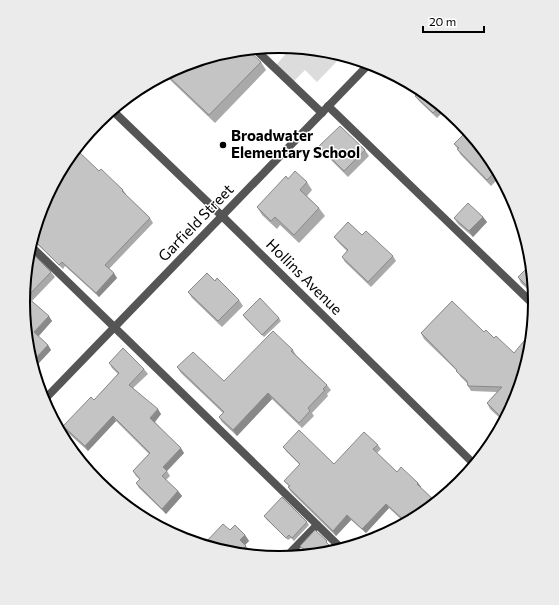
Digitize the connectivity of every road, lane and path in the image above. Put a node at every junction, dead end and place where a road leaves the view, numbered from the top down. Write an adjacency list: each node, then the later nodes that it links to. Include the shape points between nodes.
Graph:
1 (262, 54): 3 (street)
2 (365, 68): 3 (street, Garfield Street)
3 (325, 110): 5 (street, Garfield Street); 7 (street)
4 (116, 114): 5 (street, Hollins Avenue)
5 (222, 216): 8 (street, Garfield Street); 10 (street, Hollins Avenue)
6 (36, 251): 8 (street)
7 (529, 300)
8 (114, 327): 9 (street, Garfield Street); 11 (street)
9 (48, 396)
10 (471, 461)
11 (317, 525): 12 (street); 13 (street)
12 (338, 545)
13 (292, 551)

